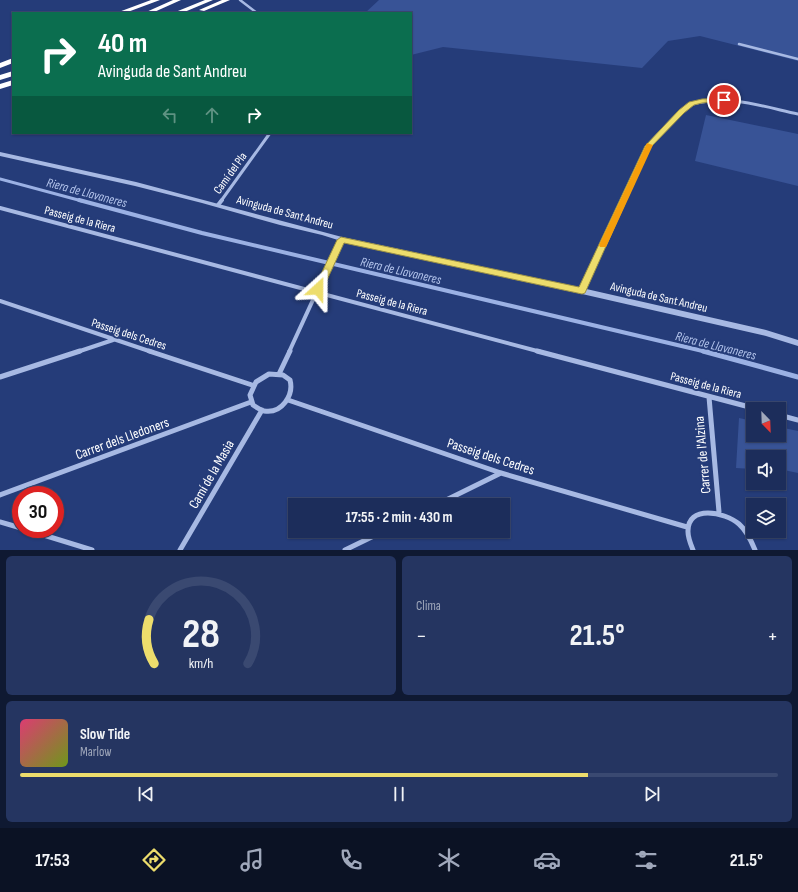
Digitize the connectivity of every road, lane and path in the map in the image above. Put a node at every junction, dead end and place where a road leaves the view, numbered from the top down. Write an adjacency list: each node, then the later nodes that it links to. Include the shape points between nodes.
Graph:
1 (158, 0): 6 (highway)
2 (178, 0): 7 (highway)
3 (210, 0): 8 (highway)
4 (240, 0): 10 (street)
5 (224, 1): 9 (highway)
6 (122, 12)
7 (149, 12)
8 (179, 12)
9 (196, 12)
10 (256, 12)
11 (739, 44): 12 (street)
12 (798, 59)
13 (12, 62): 14 (highway)
14 (0, 67)
15 (12, 73): 16 (highway)
16 (0, 78)
17 (12, 82): 18 (highway)
18 (0, 87)
19 (798, 114): 25 (street, via 740,102 712,100 691,104 681,111 647,148)
20 (269, 134): 22 (street, Camí del Pla)
21 (0, 154): 22 (street, Avinguda de Sant Andreu)
22 (218, 205): 24 (street, Avinguda de Sant Andreu)
23 (0, 208): 26 (street, Passeig de la Riera)
24 (341, 240): 25 (street, Avinguda de Sant Andreu); 26 (street)
25 (582, 291): 29 (street, Avinguda de Sant Andreu, via 766,333)
26 (316, 293): 30 (street); 33 (street, Passeig de la Riera)
27 (0, 302): 28 (street, Passeig dels Cedres)
28 (113, 340): 31 (street); 32 (street, Passeig dels Cedres)
29 (798, 343)
30 (279, 374): 32 (street, via 264,376); 34 (street, via 289,379 292,386)
31 (0, 377)
32 (252, 385): 35 (street, via 249,396)
33 (709, 397): 36 (street, Passeig de la Riera); 43 (street, Carrer de l'Alzina)
34 (288, 400): 37 (street, via 276,409); 40 (street, Passeig dels Cedres)
35 (251, 402): 37 (street); 41 (street, Carrer dels Lledoners)
36 (746, 406)
37 (262, 410): 50 (street, Camí de la Masia)
38 (786, 417): 39 (street)
39 (798, 420)
40 (501, 473): 42 (street); 46 (street, Passeig dels Cedres)
41 (0, 495)
42 (450, 498)
43 (719, 512): 46 (street, via 699,512 692,517); 53 (street, via 743,528)
44 (0, 522): 45 (street)
45 (12, 525)
46 (688, 527): 52 (street, via 688,538)
47 (53, 538): 49 (street)
48 (370, 538): 51 (street)
49 (92, 550)
50 (180, 550)
51 (345, 550)
52 (693, 550)
53 (755, 550)

